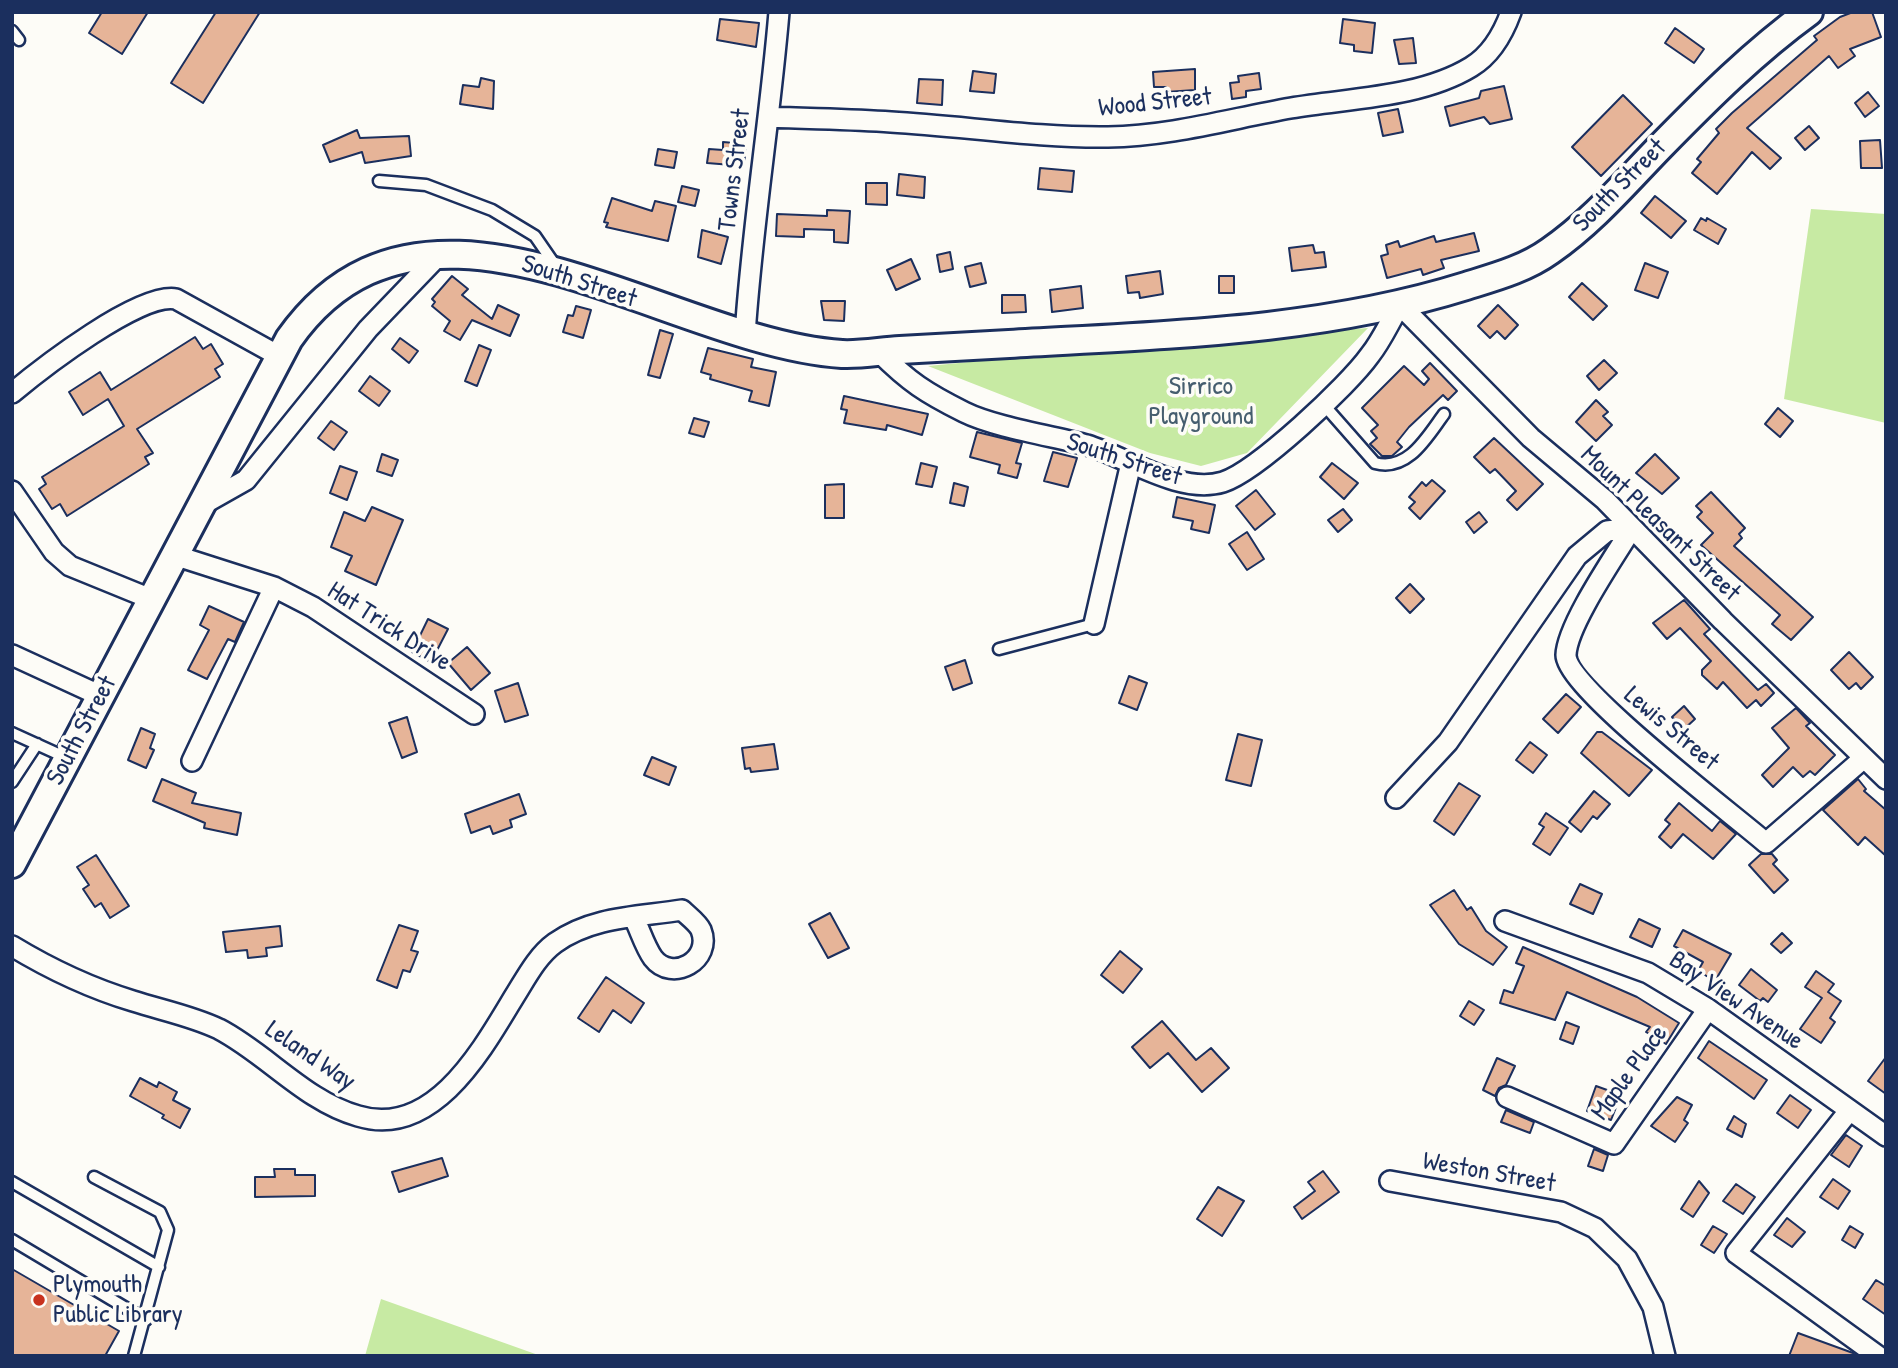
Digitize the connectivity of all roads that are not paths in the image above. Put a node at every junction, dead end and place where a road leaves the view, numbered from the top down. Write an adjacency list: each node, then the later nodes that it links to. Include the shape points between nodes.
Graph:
1 (779, 12): 4 (street, Towns Street)
2 (1511, 12): 4 (street, Wood Street, via 1483,58 1439,81 1186,131 1078,136)
3 (1809, 12): 8 (street, South Street, via 1722,84 1606,204 1550,252 1514,271)
4 (769, 117): 9 (street, Towns Street)
5 (379, 181): 7 (lane, via 426,185 492,210 535,236)
6 (441, 253): 7 (street, South Street, via 494,256); 11 (street, South Street, via 395,261 335,291 300,322); 17 (street, via 368,328 246,480)
7 (561, 274): 9 (street, South Street)
8 (1400, 305): 10 (street, South Street, via 1256,327); 13 (street, South Street, via 1370,355); 18 (street, Mount Pleasant Street, via 1531,438)
9 (745, 335): 10 (street, South Street, via 842,354)
10 (879, 352): 15 (street, South Street, via 914,386 968,414 1090,446)
11 (279, 356): 12 (street, via 176,299 159,298 80,342); 17 (street, South Street)
12 (12, 393)
13 (1324, 405): 14 (lane, via 1375,463 1387,466 1402,463); 15 (street, South Street, via 1258,460 1222,482 1189,482)
14 (1444, 414)
15 (1131, 463): 22 (street)
16 (12, 491): 21 (street, via 54,552 70,566)
17 (199, 507): 19 (street, South Street)
18 (1632, 528): 30 (street, Mount Pleasant Street); 30 (street, Lewis Street, via 1579,618 1567,648 1571,671 1604,707 1766,843); 34 (street, via 1607,531 1577,556 1448,742)
19 (174, 555): 20 (street, Hat Trick Drive); 21 (street, South Street)
20 (274, 587): 26 (street, Hat Trick Drive, via 313,607); 31 (street)
21 (151, 598): 25 (street, South Street)
22 (1094, 624): 23 (lane)
23 (999, 649)
24 (12, 655): 25 (street)
25 (101, 696): 29 (street, South Street)
26 (474, 714)
27 (12, 733): 28 (lane)
28 (37, 744): 29 (lane); 33 (lane)
29 (68, 758): 35 (street, South Street)
30 (1864, 758): 32 (street, Mount Pleasant Street)
31 (192, 761)
32 (1886, 779)
33 (12, 782)
34 (1396, 798)
35 (12, 864)
36 (635, 918): 38 (street, Leland Way, via 615,917 591,924 555,943 531,969 454,1083 426,1106 383,1120 358,1117 325,1102 216,1028 90,986)
37 (1505, 921): 39 (street, Bay View Avenue, via 1648,972)
38 (12, 946)
39 (1708, 1009): 40 (street, Maple Place, via 1614,1144); 41 (street, Bay View Avenue)
40 (1507, 1097)
41 (1849, 1111): 42 (street, Bay View Avenue); 51 (street, via 1735,1253)
42 (1886, 1136)
43 (94, 1177): 47 (lane, via 159,1212 168,1230)
44 (1390, 1181): 50 (street, Weston Street, via 1561,1212 1595,1228 1627,1259 1653,1307)
45 (12, 1182): 47 (lane)
46 (12, 1240): 48 (lane)
47 (159, 1267): 48 (lane)
48 (146, 1320): 49 (lane)
49 (134, 1356)
50 (1665, 1356)
51 (1878, 1356)

